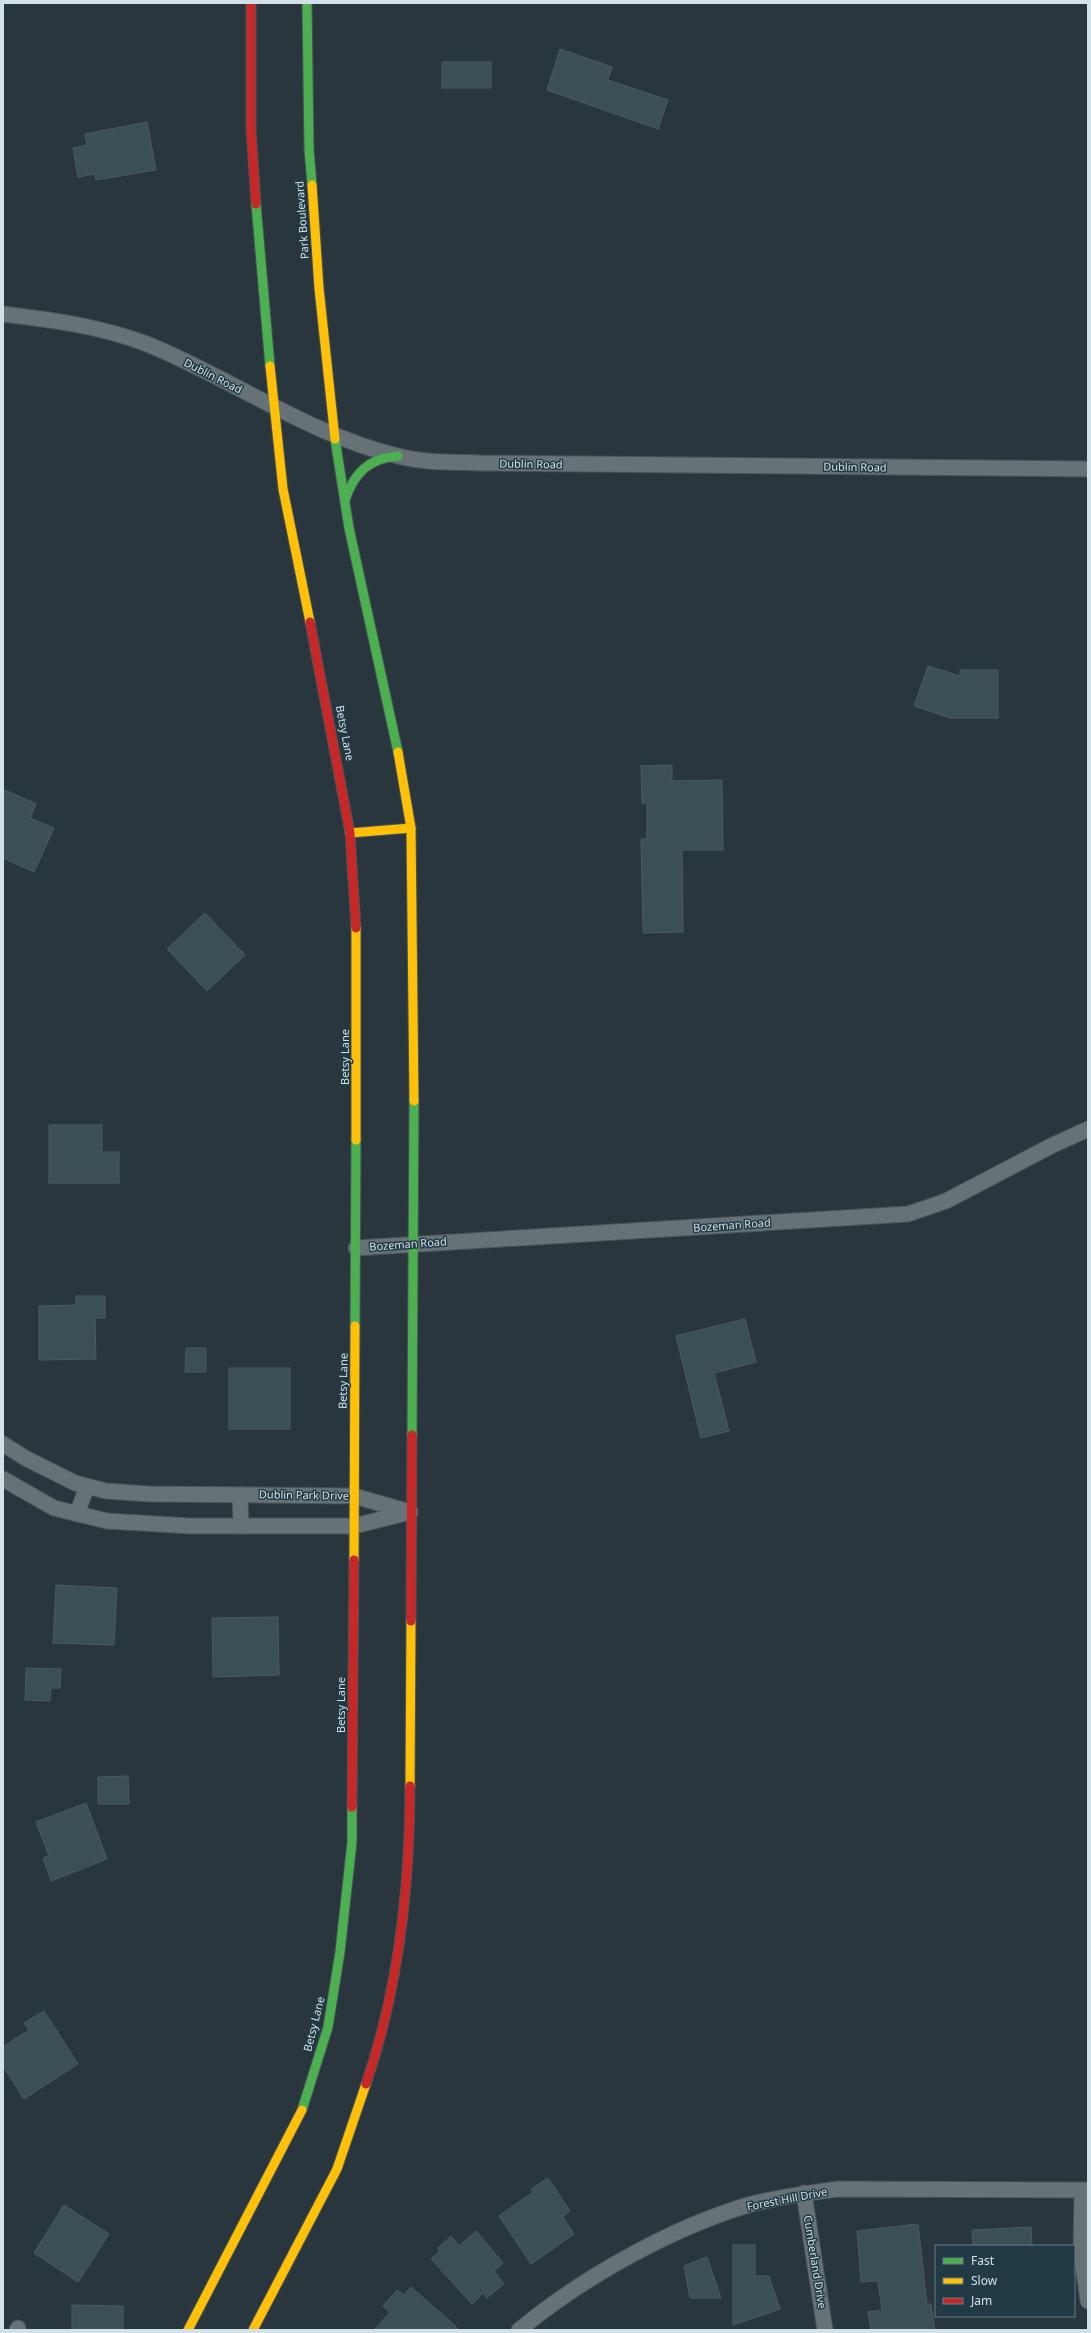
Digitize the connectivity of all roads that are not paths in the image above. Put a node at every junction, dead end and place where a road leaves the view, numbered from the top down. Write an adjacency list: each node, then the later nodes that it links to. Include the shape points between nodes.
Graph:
1 (251, 3): 4 (main road, via 251,129 261,280)
2 (307, 3): 5 (main road, Park Boulevard, via 308,149)
3 (3, 314): 4 (street, Dublin Road, via 82,325 127,337 170,354)
4 (274, 407): 5 (street, Dublin Road); 10 (main road, Betsy Lane, via 283,488 334,735)
5 (334, 434): 6 (street, Dublin Road); 8 (main road)
6 (398, 456): 7 (street, Dublin Road, via 437,462 479,463); 8 (main road, via 379,458 362,468 349,486)
7 (1088, 469)
8 (345, 500): 9 (main road, via 404,778)
9 (410, 828): 10 (main road); 12 (main road, via 415,1017)
10 (350, 833): 13 (main road, Betsy Lane, via 356,916 358,1002)
11 (1088, 1130): 12 (street, Bozeman Road, via 1051,1146 946,1201 908,1214)
12 (412, 1244): 13 (street, Bozeman Road); 19 (main road)
13 (356, 1248): 18 (main road, Betsy Lane)
14 (3, 1444): 16 (street, Dublin Park Drive, via 69,1480)
15 (3, 1479): 20 (street, via 54,1508)
16 (87, 1486): 17 (street, Dublin Park Drive, via 106,1491 150,1494); 20 (street)
17 (240, 1495): 18 (street, Dublin Park Drive); 21 (street)
18 (354, 1496): 19 (street, Dublin Park Drive); 22 (main road, Betsy Lane)
19 (410, 1512): 22 (street); 27 (main road, via 410,1808 403,1926 380,2043 337,2169)
20 (77, 1514): 21 (street, via 107,1521)
21 (241, 1526): 22 (street)
22 (354, 1526): 26 (main road, Betsy Lane, via 352,1842 340,1952 328,2027 301,2112)
23 (1085, 2190): 24 (street, Forest Hill Drive, via 838,2189); 25 (street, via 1081,2250)
24 (804, 2193): 28 (street, Forest Hill Drive, via 729,2211 657,2242 549,2305); 29 (street, Cumberland Drive)
25 (1088, 2301)
26 (188, 2330)
27 (253, 2330)
28 (519, 2330)
29 (825, 2330)

